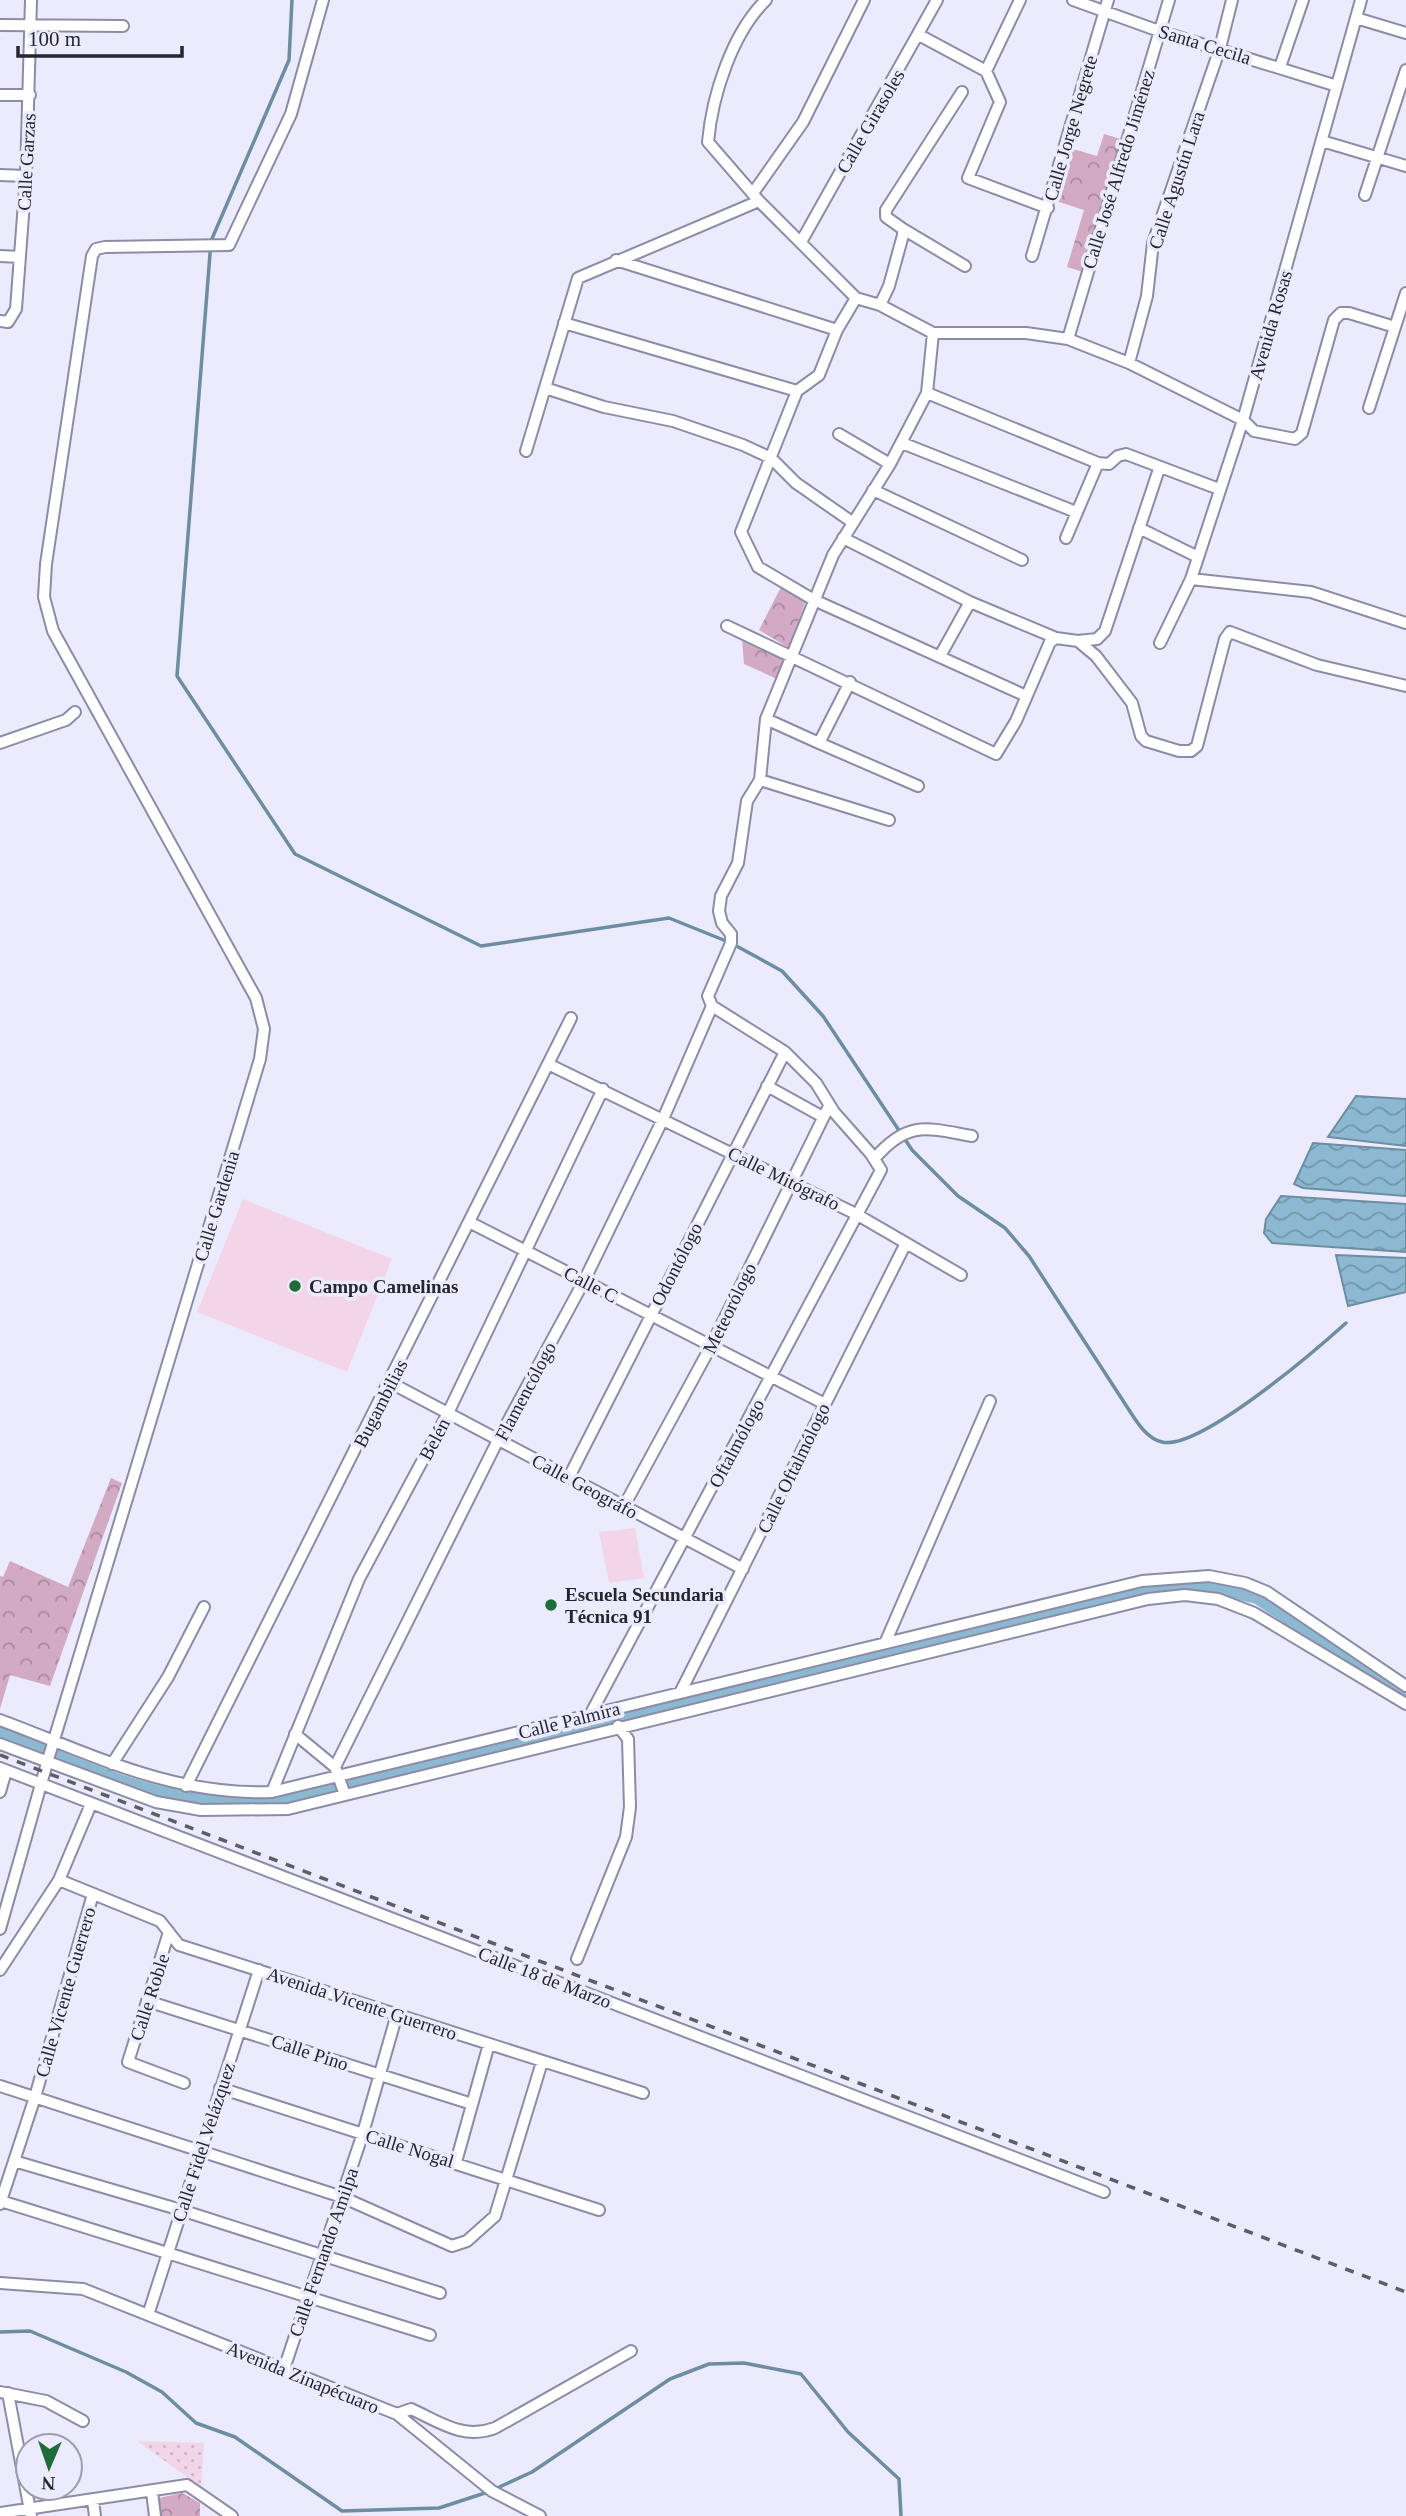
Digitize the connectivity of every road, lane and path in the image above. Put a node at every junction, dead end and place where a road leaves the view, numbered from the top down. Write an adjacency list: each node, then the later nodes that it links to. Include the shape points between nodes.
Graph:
1 (31, 0): 15 (street, Calle Garzas)
2 (323, 0): 135 (street, Calle Gardenia, via 291,114 229,244 105,247 92,256 44,597 53,631 256,998 264,1029 260,1059)
3 (766, 0): 34 (street, via 729,55 708,142)
4 (864, 0): 34 (street, via 803,122)
5 (937, 0): 19 (street, Calle Girasoles)
6 (1020, 0): 23 (street)
7 (1073, 0): 12 (street, Santa Cecila)
8 (1169, 0): 17 (street, Calle José Alfredo Jiménez)
9 (1232, 0): 20 (street, Calle Agustín Lara)
10 (1303, 0): 21 (street)
11 (1361, 0): 13 (street, Avenida Rosas)
12 (1106, 5): 17 (street, Santa Cecila); 35 (street, Calle Jorge Negrete)
13 (1356, 18): 18 (street); 24 (street, Avenida Rosas)
14 (0, 25): 15 (street)
15 (31, 26): 16 (street); 27 (street, Calle Garzas)
16 (123, 26)
17 (1159, 31): 20 (street, Santa Cecila); 51 (street, Calle José Alfredo Jiménez)
18 (1406, 33)
19 (919, 35): 23 (street); 37 (street, Calle Girasoles)
20 (1220, 48): 21 (street, Santa Cecila); 52 (street, Calle Agustín Lara, via 1153,243 1147,296)
21 (1280, 67): 24 (street, Santa Cecila)
22 (1406, 70): 29 (street)
23 (986, 71): 35 (street, via 1000,102 968,178)
24 (1337, 86): 28 (street, Avenida Rosas)
25 (962, 92): 36 (street, via 887,210 886,217)
26 (0, 95): 27 (street)
27 (30, 95): 32 (street, Calle Garzas)
28 (1322, 141): 29 (street); 57 (street, Avenida Rosas)
29 (1378, 158): 30 (street); 33 (street)
30 (1406, 166)
31 (0, 175): 32 (street)
32 (26, 176): 40 (street, Calle Garzas)
33 (1365, 195)
34 (756, 197): 37 (street); 41 (street)
35 (1048, 208): 39 (street, Calle Jorge Negrete)
36 (903, 229): 42 (street); 45 (street)
37 (801, 242): 44 (street)
38 (0, 256): 40 (street)
39 (1032, 256)
40 (20, 257): 46 (street, Calle Garzas, via 16,309)
41 (616, 260): 47 (street, via 578,278); 49 (street)
42 (965, 266)
43 (1406, 293): 48 (street)
44 (856, 298): 45 (street); 49 (street)
45 (880, 306): 50 (street)
46 (4, 322)
47 (564, 323): 53 (street); 54 (street)
48 (1395, 327): 56 (street); 57 (street, via 1349,313 1335,320 1299,437 1269,436 1254,431)
49 (837, 330): 54 (street, via 819,375)
50 (933, 333): 51 (street, via 1026,333); 55 (street)
51 (1068, 339): 52 (street)
52 (1129, 363): 57 (street)
53 (545, 388): 60 (street); 61 (street, via 604,407 674,421)
54 (797, 391): 61 (street)
55 (927, 393): 59 (street, Flamencólogo); 62 (street)
56 (1369, 408)
57 (1244, 420): 65 (street, Avenida Rosas)
58 (839, 434): 63 (street)
59 (902, 443): 63 (street, Flamencólogo); 67 (street)
60 (526, 451)
61 (771, 458): 68 (street, via 796,483); 75 (street, via 741,533 758,567)
62 (1098, 463): 64 (street, via 1109,464 1126,454); 67 (street)
63 (890, 464): 66 (street, Flamencólogo)
64 (1159, 469): 65 (street); 69 (street)
65 (1219, 489): 72 (street, Avenida Rosas)
66 (873, 490): 68 (street, Flamencólogo); 73 (street)
67 (1076, 513): 71 (street)
68 (852, 522): 70 (street, Flamencólogo)
69 (1139, 528): 72 (street); 80 (street, via 1105,631 1097,639)
70 (843, 538): 75 (street, Flamencólogo); 76 (street)
71 (1066, 538)
72 (1198, 557): 74 (street, Avenida Rosas)
73 (1022, 560)
74 (1191, 579): 77 (street, via 1311,592); 81 (street, Avenida Rosas)
75 (814, 600): 82 (street, Flamencólogo); 83 (street)
76 (970, 602): 79 (street); 83 (street)
77 (1406, 623)
78 (727, 626): 82 (street)
79 (1056, 638): 80 (street); 86 (street)
80 (1078, 640): 85 (street, via 1132,703 1141,736 1179,751 1197,746 1230,632 1317,665)
81 (1160, 643)
82 (792, 655): 84 (street); 88 (street, Flamencólogo)
83 (940, 656): 86 (street)
84 (850, 682): 86 (street, via 996,754 1016,721); 90 (street)
85 (1406, 686)
86 (1024, 695)
87 (75, 712): 89 (street)
88 (766, 719): 90 (street); 91 (street, Flamencólogo)
89 (0, 743)
90 (819, 743): 92 (street)
91 (760, 780): 93 (street); 94 (street, Flamencólogo, via 747,802 737,863 720,896 719,911 731,943 711,985 708,996)
92 (918, 786)
93 (889, 820)
94 (712, 1006): 96 (street); 102 (street, Flamencólogo)
95 (571, 1018): 97 (street, Bugambilias)
96 (785, 1052): 98 (street, Odontólogo); 100 (street, via 816,1083)
97 (548, 1064): 99 (street, Calle Mitógrafo); 108 (street, Bugambilias)
98 (767, 1086): 101 (street); 104 (street, Odontólogo)
99 (603, 1090): 102 (street, Calle Mitógrafo); 110 (street, Belén)
100 (829, 1105): 101 (street, Meteorólogo); 105 (street)
101 (823, 1117): 106 (street, Meteorólogo)
102 (663, 1119): 104 (street, Calle Mitógrafo); 112 (street, Flamencólogo)
103 (972, 1136): 105 (street, via 920,1128 902,1135)
104 (732, 1153): 106 (street, Calle Mitógrafo); 113 (street, Odontólogo)
105 (875, 1158): 107 (street, Oftalmólogo, via 881,1170)
106 (791, 1182): 107 (street, Calle Mitógrafo); 114 (street, Meteorólogo)
107 (856, 1214): 109 (street, Calle Mitógrafo); 115 (street, Oftalmólogo)
108 (469, 1222): 110 (street, Calle C); 116 (street, Bugambilias)
109 (906, 1243): 111 (street, Calle Mitógrafo); 118 (street, Calle Oftalmólogo)
110 (526, 1251): 112 (street, Calle C); 119 (street, Belén)
111 (961, 1275)
112 (584, 1281): 113 (street, Calle C); 120 (street, Flamencólogo)
113 (650, 1315): 114 (street, Calle C); 121 (street, Odontólogo)
114 (711, 1346): 115 (street, Calle C); 122 (street, Meteorólogo)
115 (771, 1377): 118 (street, Calle C); 123 (street, Oftalmólogo)
116 (391, 1383): 119 (street, Calle Geográfo); 142 (street, Bugambilias)
117 (990, 1401): 126 (street)
118 (825, 1404): 124 (street, Calle Oftalmólogo)
119 (447, 1413): 120 (street, Calle Geográfo); 133 (street, Belén, via 359,1579)
120 (498, 1440): 121 (street, Calle Geográfo); 140 (street, Flamencólogo)
121 (569, 1477): 122 (street, Calle Geográfo)
122 (624, 1506): 123 (street, Calle Geográfo)
123 (686, 1539): 124 (street, Calle Geográfo); 130 (street, Oftalmólogo)
124 (743, 1569): 128 (street, Calle Oftalmólogo)
125 (204, 1607): 138 (street, via 168,1676)
126 (886, 1641): 127 (street, Calle Palmira, via 1142,1581 1197,1576 1245,1583 1267,1592); 128 (street, Calle Palmira)
127 (1406, 1686)
128 (680, 1693): 130 (street, Calle Palmira)
129 (1406, 1704): 132 (street, via 1254,1613 1218,1599 1185,1595 1148,1599)
130 (590, 1715): 134 (street, Calle Palmira)
131 (0, 1720): 135 (street, Calle Palmira)
132 (618, 1727): 134 (street); 150 (street, via 628,1739 631,1807 626,1837)
133 (295, 1734): 140 (street); 144 (street, Belén)
134 (538, 1738): 140 (street, Calle Palmira); 140 (street)
135 (55, 1743): 137 (street, Calle Gardenia); 138 (street, Calle Palmira)
136 (0, 1744): 137 (street)
137 (47, 1762): 140 (street, via 156,1802 201,1810 288,1809); 141 (street, Calle Gardenia)
138 (112, 1764): 142 (street, Calle Palmira)
139 (3, 1770): 141 (street, Calle 18 de Marzo); 143 (street, Calle 18 de Marzo)
140 (340, 1782): 144 (street, Calle Palmira)
141 (41, 1784): 145 (street, Calle 18 de Marzo); 148 (street, Calle Gardenia)
142 (186, 1786): 144 (street, Calle Palmira)
143 (0, 1792)
144 (272, 1792)
145 (91, 1804): 146 (street); 170 (street, Calle 18 de Marzo)
146 (59, 1880): 147 (street, Calle Vicente Guerrero); 151 (street)
147 (93, 1894): 149 (street, Avenida Vicente Guerrero, via 160,1920); 163 (street, Calle Vicente Guerrero)
148 (0, 1929)
149 (169, 1933): 152 (street, Avenida Vicente Guerrero, via 179,1945); 153 (street, Calle Roble)
150 (577, 1959)
151 (0, 1970)
152 (258, 1970): 154 (street, Avenida Vicente Guerrero); 155 (street, Calle Fidel Velázquez)
153 (147, 2001): 155 (street, Calle Pino); 159 (street, Calle Roble, via 128,2062)
154 (397, 2014): 156 (street, Avenida Vicente Guerrero); 158 (street, Calle Fernando Amilpa)
155 (239, 2030): 158 (street, Calle Pino); 161 (street, Calle Fidel Velázquez)
156 (489, 2044): 157 (street, Avenida Vicente Guerrero); 164 (street)
157 (542, 2062): 162 (street, Avenida Vicente Guerrero); 169 (street)
158 (380, 2075): 164 (street, Calle Pino); 165 (street, Calle Fernando Amilpa)
159 (184, 2083)
160 (0, 2086): 163 (street)
161 (220, 2088): 165 (street, Calle Nogal); 166 (street, Calle Fidel Velázquez)
162 (643, 2092)
163 (35, 2097): 166 (street); 167 (street, Calle Vicente Guerrero)
164 (472, 2104): 168 (street)
165 (363, 2133): 168 (street, Calle Nogal); 171 (street, Calle Fernando Amilpa)
166 (199, 2153): 171 (street); 173 (street, Calle Fidel Velázquez)
167 (14, 2161): 172 (street, Calle Vicente Guerrero); 173 (street)
168 (456, 2162): 169 (street, Calle Nogal)
169 (506, 2180): 171 (street, via 491,2222 467,2241 452,2246); 174 (street, Calle Nogal)
170 (1104, 2192)
171 (342, 2197): 176 (street, Calle Fernando Amilpa)
172 (0, 2202): 175 (street)
173 (181, 2210): 175 (street, Calle Fidel Velázquez); 176 (street)
174 (599, 2210)
175 (167, 2254): 179 (street); 180 (street, Calle Fidel Velázquez)
176 (322, 2255): 178 (street); 179 (street, Calle Fernando Amilpa)
177 (0, 2283): 180 (street, Avenida Zinapécuaro, via 83,2289)
178 (440, 2293)
179 (308, 2297): 181 (street); 183 (street, Calle Fernando Amilpa)
180 (148, 2315): 183 (street, Avenida Zinapécuaro)
181 (430, 2334)
182 (631, 2351): 185 (street, Avenida Zinapécuaro, via 478,2434 411,2409)
183 (284, 2369): 185 (street, Avenida Zinapécuaro)
184 (4, 2393): 186 (street, via 46,2402); 189 (street)
185 (397, 2414): 195 (street, via 492,2491)
186 (83, 2421)
187 (152, 2492): 188 (street); 190 (street, via 187,2485); 193 (street)
188 (93, 2501): 189 (street); 192 (street)
189 (30, 2512): 191 (street)
190 (216, 2512): 194 (street)
191 (0, 2513)
192 (95, 2516)
193 (155, 2516)
194 (232, 2516)
195 (540, 2516)

